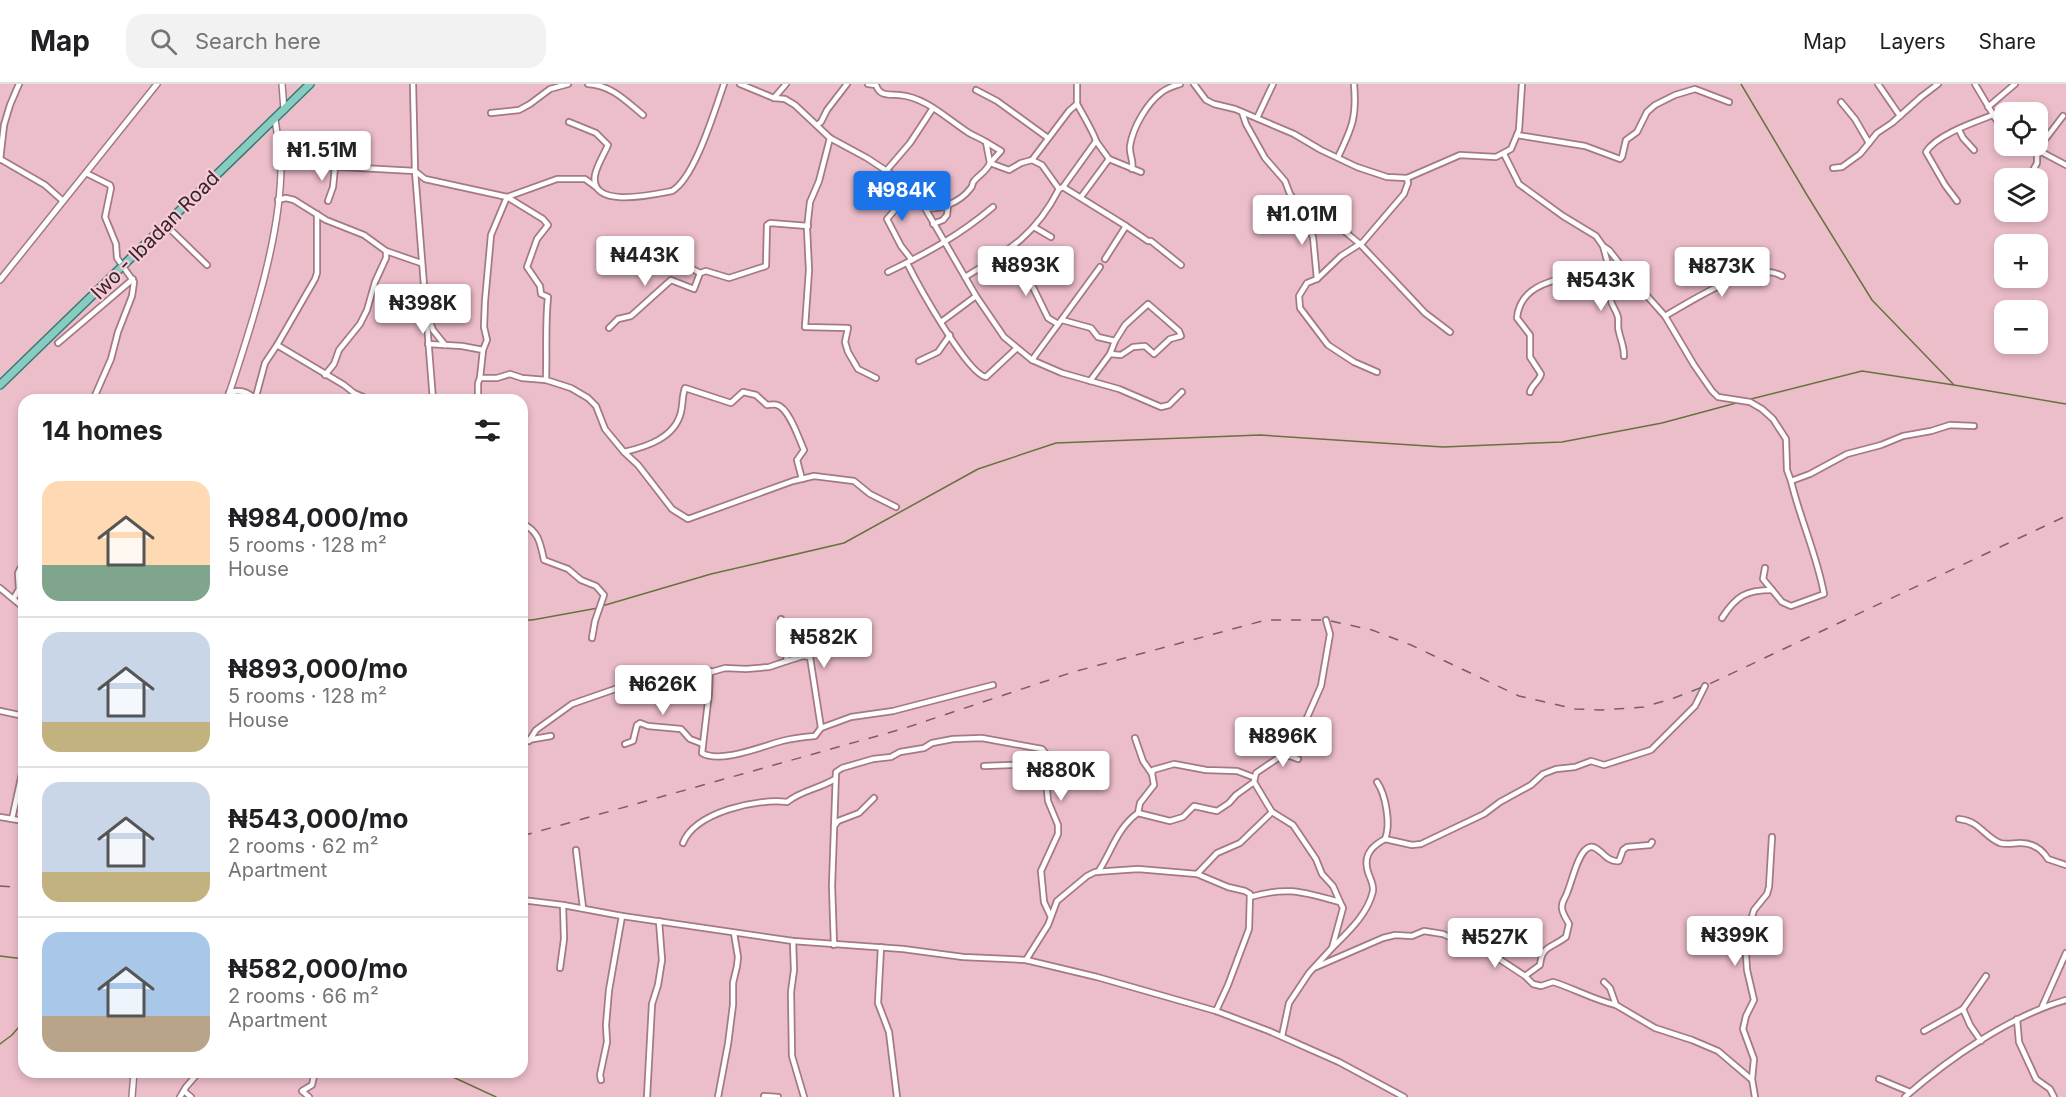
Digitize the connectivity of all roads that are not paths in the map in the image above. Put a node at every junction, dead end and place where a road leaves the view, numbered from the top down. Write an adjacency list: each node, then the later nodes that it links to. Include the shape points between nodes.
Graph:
1 (19, 84): 54 (street, via 4,125)
2 (157, 84): 66 (street)
3 (282, 84): 31 (street)
4 (310, 84): 31 (main road, Iwo - Ibadan Road)
5 (413, 84): 63 (street)
6 (568, 84): 23 (street)
7 (588, 84): 34 (street, via 601,85)
8 (724, 84): 69 (street, via 703,146 676,189 624,198)
9 (740, 84): 25 (street)
10 (786, 84): 25 (street)
11 (847, 84): 41 (street)
12 (867, 84): 30 (street, via 876,85 884,94 905,96)
13 (1077, 84): 28 (street)
14 (1180, 84): 62 (street, via 1161,92 1141,116 1130,144)
15 (1194, 84): 32 (street, via 1206,99)
16 (1274, 84): 38 (street)
17 (1354, 84): 53 (street, via 1353,125)
18 (1522, 84): 43 (street)
19 (1878, 84): 36 (street)
20 (1975, 84): 29 (street)
21 (2015, 84): 29 (street)
22 (1934, 85): 36 (street)
23 (549, 87): 33 (street, via 519,110)
24 (976, 90): 46 (street, via 997,100)
25 (774, 98): 41 (street, via 795,105)
26 (1728, 102): 43 (street, via 1695,88 1666,99 1647,112 1637,132 1626,140 1620,159 1585,146)
27 (1841, 102): 49 (street)
28 (1077, 104): 46 (street); 48 (street)
29 (1988, 107): 35 (street)
30 (933, 108): 47 (street); 64 (street)
31 (284, 110): 39 (main road, Iwo - Ibadan Road)
32 (1242, 112): 38 (street); 80 (street, via 1265,158 1285,181)
33 (490, 113)
34 (643, 115)
35 (1993, 115): 42 (street)
36 (1900, 116): 49 (street)
37 (2063, 116): 44 (street)
38 (1257, 118): 53 (street)
39 (275, 119): 59 (street); 82 (main road, Iwo - Ibadan Road)
40 (569, 122): 69 (street, via 596,133 608,145 595,176)
41 (817, 125): 45 (street)
42 (1959, 130): 50 (street); 76 (street, via 1930,145 1926,152)
43 (1517, 135): 51 (street)
44 (2048, 136)
45 (830, 138): 64 (street); 84 (street, via 810,202)
46 (1048, 138): 56 (street)
47 (986, 141): 57 (street); 57 (street, via 1002,151)
48 (1096, 141): 55 (street); 70 (street)
49 (1869, 143): 61 (street, via 1842,167)
50 (1974, 150)
51 (1504, 154): 67 (street, via 1460,155); 90 (street, via 1519,184 1596,236)
52 (2048, 156): 58 (street)
53 (1338, 157): 67 (street, via 1371,173)
54 (0, 159): 74 (street, via 45,185)
55 (1108, 159): 62 (street); 72 (street)
56 (1032, 160): 57 (street, via 1009,170); 70 (street, via 1042,165)
57 (990, 164): 77 (street, via 970,190)
58 (2066, 165)
59 (281, 166): 60 (street); 73 (street)
60 (335, 167): 63 (street); 75 (street)
61 (1833, 168)
62 (1132, 169): 65 (street)
63 (415, 171): 71 (street, via 425,179); 96 (street)
64 (886, 171): 68 (street)
65 (1141, 172)
66 (86, 173): 74 (street); 100 (street, via 110,185 105,217)
67 (1407, 178): 89 (street, via 1404,194)
68 (906, 184): 78 (street); 95 (street, via 900,204 887,219)
69 (598, 188): 71 (street, via 585,179 557,179)
70 (1061, 188): 72 (street); 86 (street)
71 (507, 197): 123 (street, via 491,235 485,300 487,340); 132 (street, via 548,225 537,239 527,267 541,294 548,297)
72 (1081, 197): 85 (street)
73 (278, 200): 81 (street, via 294,200); 137 (street, via 266,266)
74 (63, 201): 108 (street)
75 (328, 201)
76 (1958, 201)
77 (947, 206): 78 (street); 83 (street, via 943,220)
78 (924, 207): 83 (street)
79 (993, 207): 88 (street)
80 (1300, 208): 89 (street, via 1338,226); 107 (street, via 1313,237)
81 (317, 214): 91 (street, via 364,235); 120 (street, via 315,279)
82 (168, 221): 98 (street, via 171,230); 100 (main road, Iwo - Ibadan Road)
83 (933, 224): 88 (street)
84 (808, 226): 103 (street, via 767,225 766,266 729,278); 131 (street, via 805,327 848,328 848,352 858,369)
85 (1126, 226): 94 (street); 99 (street)
86 (1034, 227): 87 (street); 92 (street)
87 (1051, 237)
88 (945, 242): 95 (street); 105 (street)
89 (1360, 244): 107 (street); 115 (street, via 1425,313)
90 (1603, 246): 97 (street); 111 (street)
91 (386, 251): 96 (street); 129 (street, via 368,310)
92 (1008, 251): 105 (street); 113 (street, via 1029,279 1048,318)
93 (666, 255): 103 (street)
94 (1105, 259)
95 (910, 261): 102 (street); 112 (street, via 921,292)
96 (421, 263): 110 (street)
97 (1608, 264): 125 (street, via 1617,280 1618,286 1610,298 1619,322); 136 (street, via 1544,283 1533,289 1519,308 1517,318 1530,335 1530,357 1541,374)
98 (207, 265)
99 (1181, 265)
100 (123, 266): 106 (street); 134 (main road, Iwo - Ibadan Road)
101 (1100, 267): 113 (street)
102 (888, 272)
103 (700, 273): 114 (street, via 694,289 671,280 632,316 618,319)
104 (1782, 276): 111 (street, via 1772,271 1737,277)
105 (965, 277): 109 (street)
106 (133, 279): 118 (street); 138 (street, via 132,296)
107 (1317, 279): 128 (street, via 1307,283 1299,296 1300,308 1328,345)
108 (0, 280)
109 (976, 296): 112 (street); 122 (street, via 1004,337)
110 (426, 310): 119 (street); 121 (street, via 433,330)
111 (1665, 316): 147 (street, via 1718,397 1750,402 1783,432)
112 (941, 322): 116 (street)
113 (1060, 322): 117 (street, via 1091,328 1098,337); 126 (street)
114 (609, 328)
115 (1450, 332)
116 (950, 335): 122 (street, via 956,348 983,377); 127 (street, via 938,352)
117 (1115, 341): 124 (street); 124 (street, via 1125,325 1148,304 1181,336 1170,339 1154,354 1145,346 1133,347 1121,355)
118 (58, 343)
119 (428, 344): 121 (street); 142 (street)
120 (277, 345): 129 (street); 140 (street, via 265,363)
121 (445, 345): 123 (street)
122 (1017, 348): 126 (street)
123 (483, 350): 130 (street)
124 (1110, 354): 133 (street)
125 (1624, 356)
126 (1032, 360): 133 (street)
127 (919, 361)
128 (1377, 372)
129 (325, 375): 141 (street)
130 (480, 378): 132 (street, via 510,374); 143 (street)
131 (876, 378)
132 (546, 380): 145 (street, via 588,398 605,429)
133 (1090, 381): 135 (street, via 1161,407 1169,405)
134 (0, 385)
135 (1182, 392)
136 (1530, 392)
137 (229, 393): 139 (street)
138 (96, 394)
139 (251, 394)
140 (257, 394)
141 (356, 394)
142 (432, 394)
143 (478, 394)
144 (1974, 426): 147 (street, via 1950,425 1903,436 1847,454)
145 (624, 452): 146 (street, via 672,509 688,519); 146 (street, via 649,446 668,434 677,422 685,388 731,403 743,392 784,409 804,450 796,460)
146 (802, 479): 148 (street, via 854,481)
147 (1791, 481): 152 (street, via 1820,569 1824,594 1791,606)
148 (896, 507)
149 (528, 526): 159 (street, via 540,540 544,560 568,569 604,595)
150 (1765, 568): 152 (street, via 1763,579)
151 (0, 588): 154 (street)
152 (1772, 590): 156 (street, via 1744,594 1731,603)
153 (18, 592): 154 (street)
154 (15, 598): 155 (street)
155 (18, 601)
156 (1722, 618)
157 (781, 619): 160 (street)
158 (1326, 620): 172 (street, via 1330,634 1321,686 1298,738)
159 (592, 638)
160 (787, 662): 161 (street); 166 (street, via 810,657)
161 (710, 671): 169 (street, via 677,682 618,688 581,700 536,730); 171 (street)
162 (993, 685): 166 (street, via 893,711 851,717)
163 (1705, 686): 190 (street, via 1695,706 1652,750 1605,765 1591,761 1543,774 1484,814 1421,844)
164 (0, 711): 165 (street)
165 (18, 715)
166 (821, 728): 171 (street, via 815,736 736,754 705,755)
167 (551, 736): 169 (street)
168 (1135, 738): 176 (street)
169 (529, 741)
170 (625, 744): 171 (street, via 633,741 640,723 681,729 694,742)
171 (703, 744)
172 (1281, 756): 173 (street); 178 (street, via 1256,773)
173 (1298, 759)
174 (984, 766): 175 (street, via 1039,764)
175 (1045, 768): 177 (street, via 1046,754 1037,747 982,738 960,739 842,768); 202 (street, via 1048,801 1058,825 1058,834 1041,871 1044,902)
176 (1152, 774): 178 (street, via 1159,767 1174,764 1237,771); 183 (street, via 1154,785 1140,803)
177 (835, 779): 188 (street); 192 (street, via 800,792 787,802 725,811 698,825)
178 (1254, 780): 182 (street); 183 (street, via 1217,811 1194,806 1183,817 1170,821)
179 (1377, 782): 190 (street, via 1389,823)
180 (18, 792): 185 (street)
181 (874, 798): 188 (street, via 859,813)
182 (1272, 812): 196 (street, via 1240,843 1217,853); 199 (street, via 1293,825)
183 (1138, 813): 195 (street, via 1118,832)
184 (0, 818): 185 (street)
185 (12, 819): 187 (street)
186 (1959, 819): 194 (street, via 1970,820 1999,842 2036,847 2048,859)
187 (18, 820)
188 (834, 826): 207 (street)
189 (1772, 837): 229 (street, via 1769,887 1754,910 1745,940 1754,1000 1743,1029 1754,1059)
190 (1385, 839): 209 (street, via 1373,846 1367,859 1373,889 1363,914)
191 (1652, 842): 214 (street, via 1627,847 1616,862 1596,848 1586,849 1562,905 1569,924 1566,937 1545,949 1540,965)
192 (683, 843)
193 (576, 850): 201 (street)
194 (2066, 865)
195 (1098, 872): 196 (street, via 1138,869); 202 (street, via 1067,891)
196 (1197, 874): 197 (street, via 1245,891)
197 (1250, 897): 199 (street, via 1284,890); 221 (street, via 1249,929)
198 (528, 901): 200 (street)
199 (1340, 902): 209 (street, via 1343,912)
200 (563, 904): 201 (street); 213 (street)
201 (583, 908): 203 (street)
202 (1050, 915): 211 (street)
203 (622, 916): 204 (street); 231 (street, via 609,990)
204 (659, 921): 205 (street); 239 (street, via 662,960 652,1004)
205 (734, 933): 206 (street); 240 (street, via 737,966)
206 (793, 941): 207 (street); 242 (street, via 792,1056)
207 (834, 945): 208 (street)
208 (881, 947): 211 (street); 243 (street, via 878,1003 889,1032)
209 (1332, 948): 212 (street)
210 (2066, 953): 219 (street)
211 (1026, 960): 221 (street)
212 (1316, 967): 214 (street, via 1383,938 1424,931 1484,949); 224 (street, via 1289,1003)
213 (560, 968)
214 (1525, 976): 218 (street, via 1533,984 1553,982)
215 (1986, 976): 220 (street)
216 (1604, 982): 218 (street)
217 (2066, 1000): 219 (street)
218 (1616, 1005): 229 (street, via 1655,1028 1718,1051)
219 (2042, 1006): 222 (street)
220 (1963, 1009): 223 (street); 225 (street)
221 (1216, 1011): 224 (street)
222 (2017, 1019): 225 (street); 247 (street, via 2019,1042 2036,1079)
223 (1924, 1031)
224 (1282, 1036): 244 (street)
225 (1981, 1041): 233 (street, via 1934,1071)
226 (134, 1078): 235 (street)
227 (194, 1078): 232 (street)
228 (314, 1078): 238 (street, via 312,1085 302,1091)
229 (1752, 1079): 245 (street)
230 (1879, 1079): 233 (street)
231 (601, 1080)
232 (184, 1091): 236 (street); 237 (street)
233 (1910, 1092): 246 (street)
234 (764, 1096): 241 (street)
235 (132, 1097)
236 (180, 1097)
237 (191, 1097)
238 (309, 1097)
239 (647, 1097)
240 (718, 1097)
241 (778, 1097)
242 (803, 1097)
243 (897, 1097)
244 (1404, 1097)
245 (1755, 1097)
246 (1905, 1097)
247 (2054, 1097)

